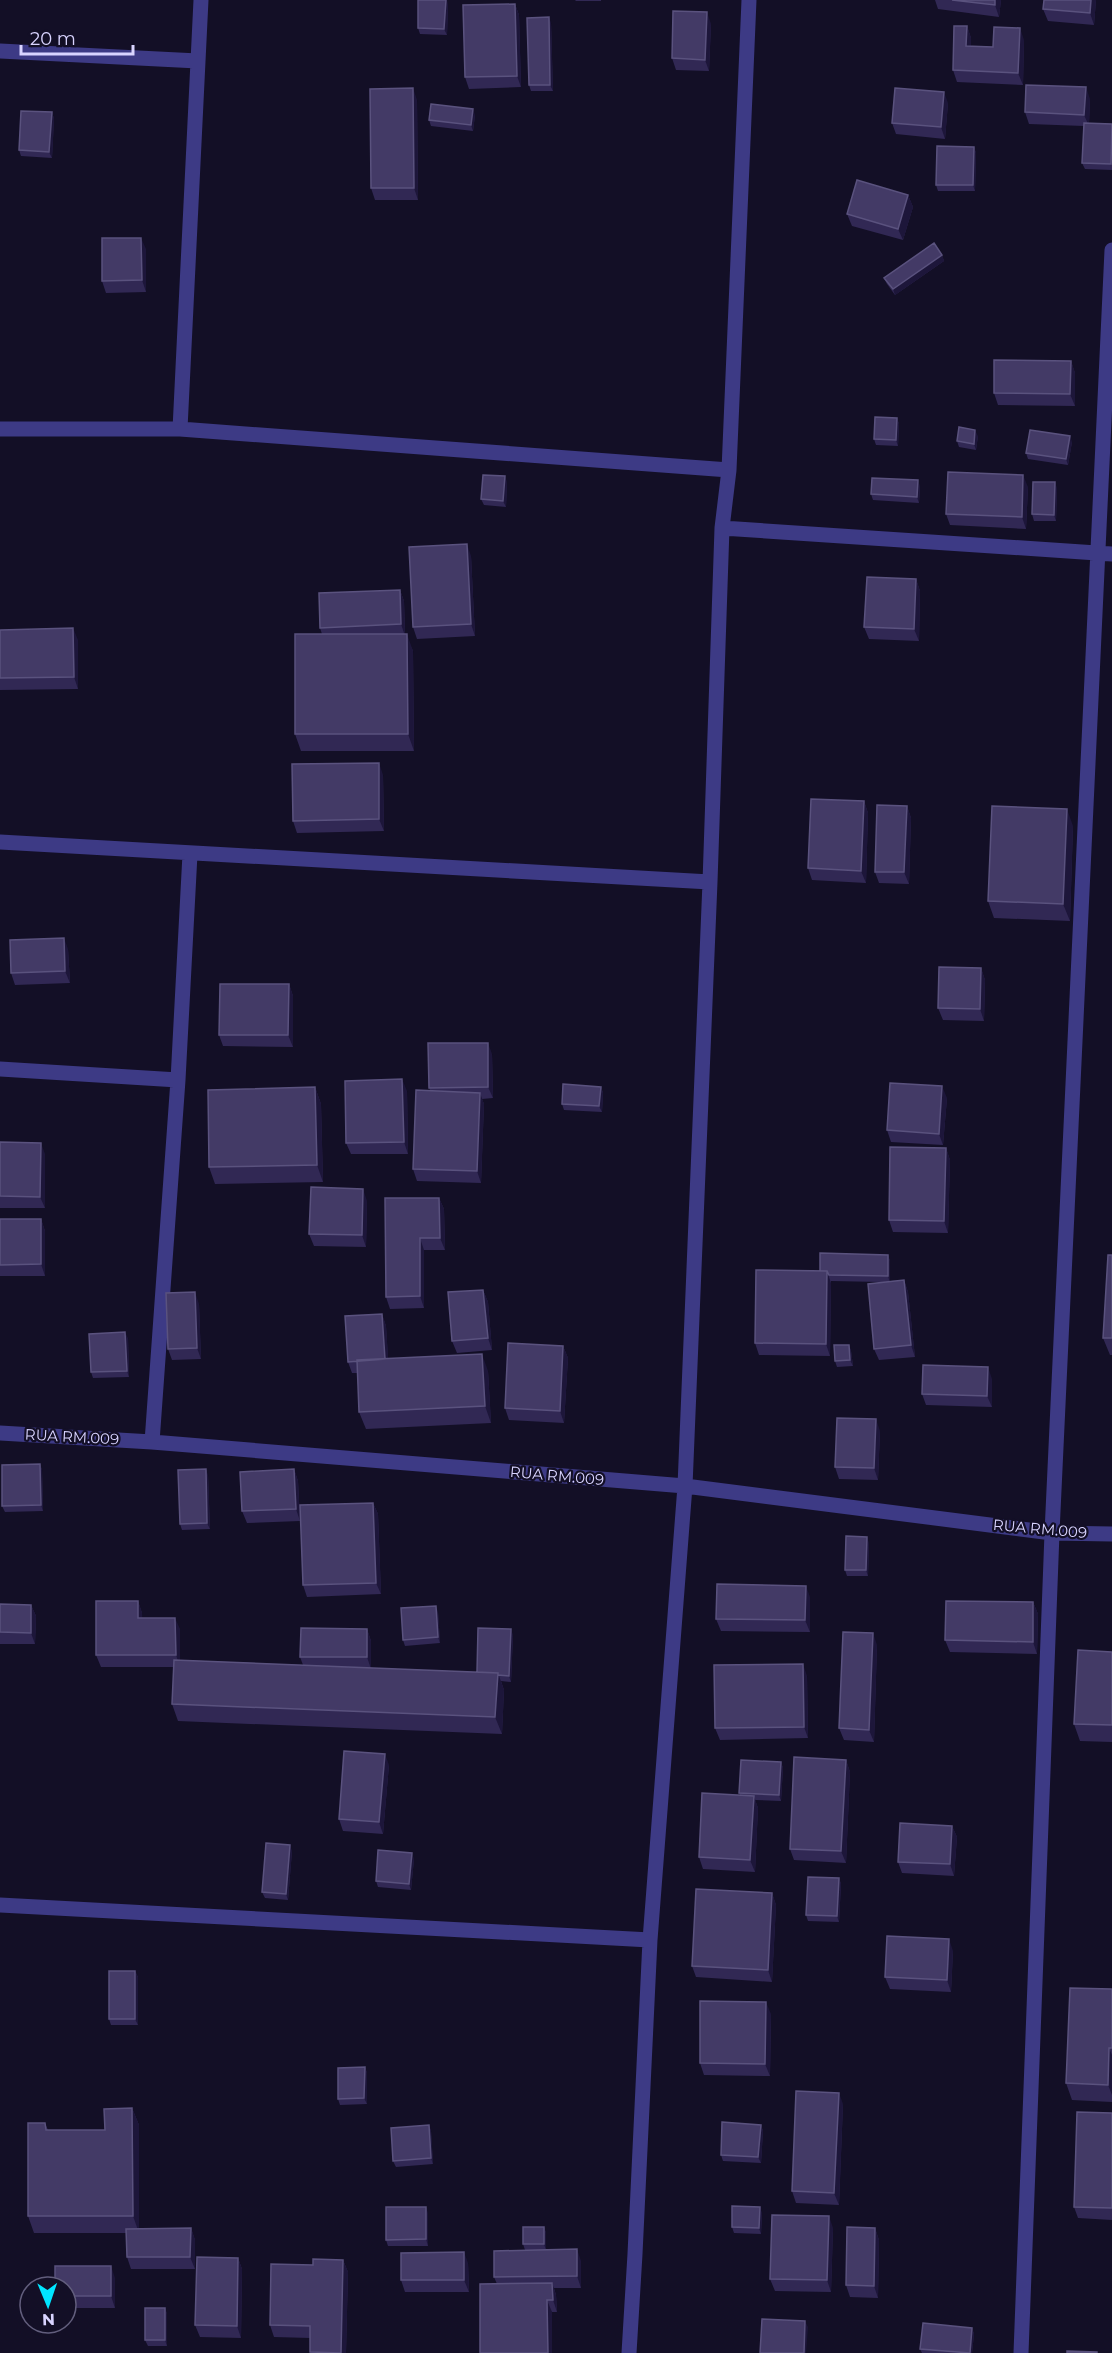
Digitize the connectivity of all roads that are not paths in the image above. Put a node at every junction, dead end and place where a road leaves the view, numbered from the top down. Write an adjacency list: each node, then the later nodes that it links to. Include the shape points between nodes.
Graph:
1 (201, 0): 4 (street)
2 (749, 0): 8 (street)
3 (0, 51): 4 (street)
4 (198, 61): 7 (street)
5 (1112, 250): 10 (street)
6 (0, 429): 7 (street)
7 (180, 429): 8 (street)
8 (729, 470): 9 (street)
9 (722, 528): 10 (street); 13 (street)
10 (1105, 553): 19 (street)
11 (0, 842): 12 (street)
12 (190, 854): 13 (street); 15 (street)
13 (710, 882): 18 (street)
14 (0, 1069): 15 (street)
15 (178, 1080): 17 (street)
16 (0, 1434): 17 (street, RUA RM.009)
17 (152, 1442): 18 (street, RUA RM.009)
18 (685, 1486): 19 (street, RUA RM.009); 22 (street)
19 (1052, 1533): 20 (street, RUA RM.009); 24 (street)
20 (1112, 1534)
21 (0, 1905): 22 (street)
22 (650, 1940): 23 (street)
23 (628, 2353)
24 (1021, 2353)

